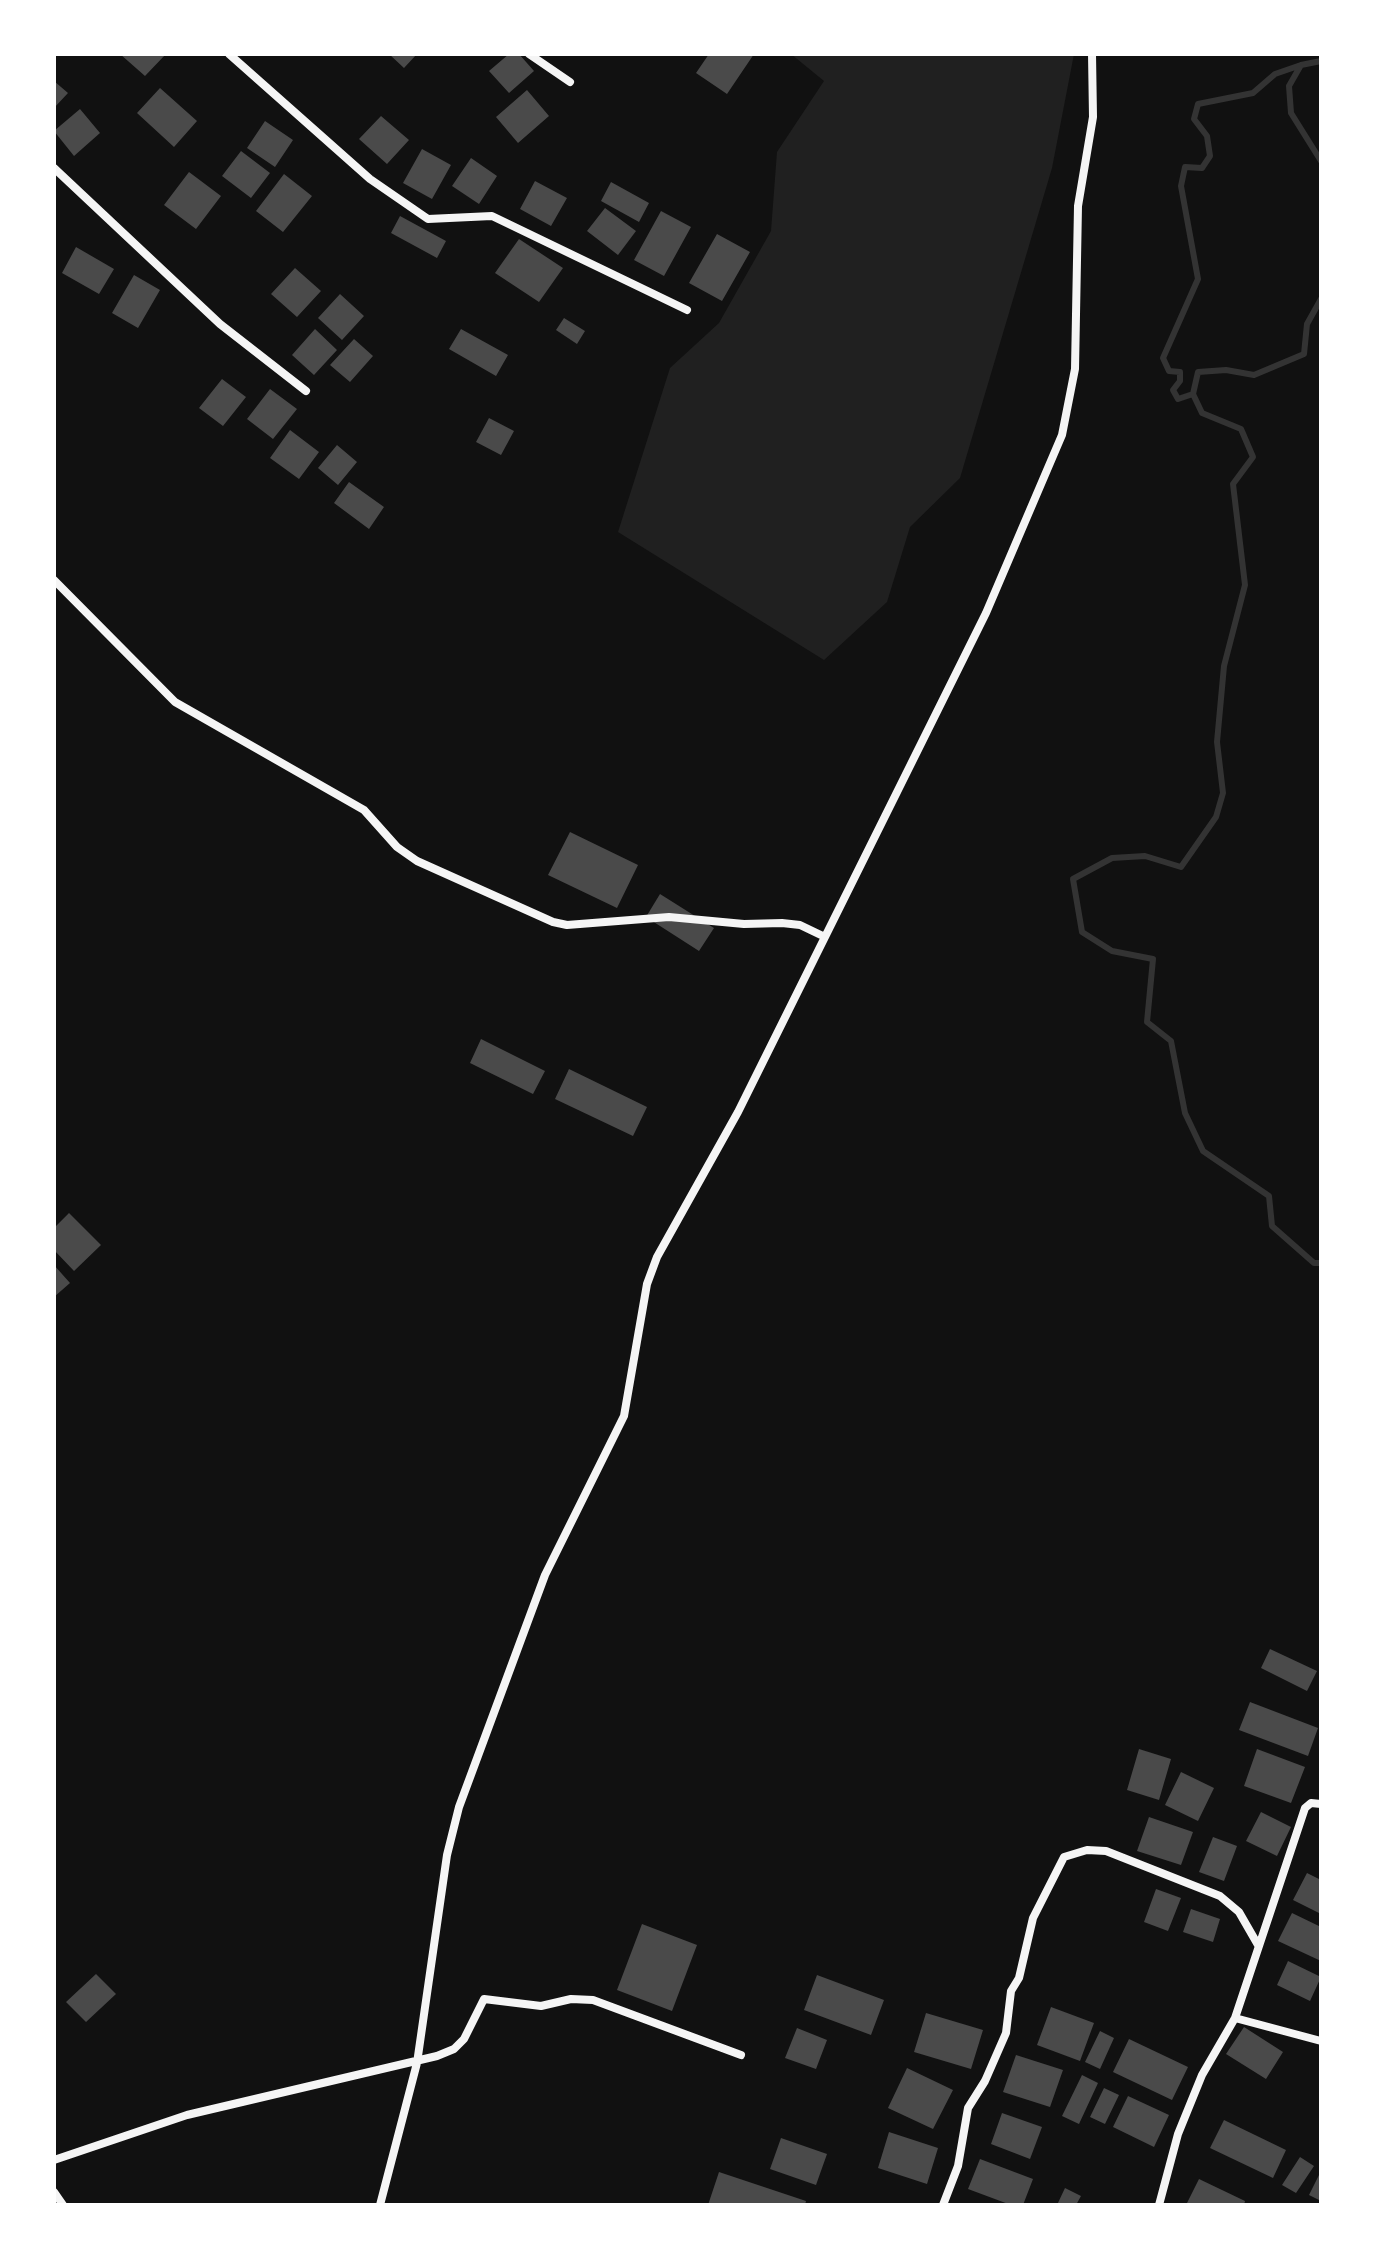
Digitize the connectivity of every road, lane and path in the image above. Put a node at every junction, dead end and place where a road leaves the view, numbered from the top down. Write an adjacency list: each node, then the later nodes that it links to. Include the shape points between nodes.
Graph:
1 (229, 54): 6 (street, via 370,179 428,219 492,216)
2 (529, 54): 4 (street)
3 (1092, 54): 9 (street, via 1093,117 1078,206 1075,369 1062,435 986,613)
4 (570, 82)
5 (54, 168): 7 (street, via 220,324)
6 (687, 310)
7 (306, 391)
8 (54, 580): 9 (street, via 175,702 364,810 417,861 567,925 669,917 800,925)
9 (825, 937): 15 (street, via 647,1284 624,1416 545,1575 459,1807 447,1855)
10 (1321, 1804): 11 (street, via 1305,1808)
11 (1258, 1945): 12 (street); 20 (street, via 1239,1912 1220,1896 1106,1851 1064,1857 1033,1918 1011,1991 1006,2033 968,2108 958,2166)
12 (1235, 2018): 13 (street); 21 (street, via 1193,2094)
13 (1321, 2041)
14 (741, 2055): 15 (street, via 593,2000 541,2006 498,1998 478,2005 454,2049)
15 (417, 2063): 16 (street, via 187,2115); 19 (street)
16 (54, 2160)
17 (54, 2192): 18 (street)
18 (63, 2205)
19 (380, 2205)
20 (943, 2205)
21 (1159, 2205)

